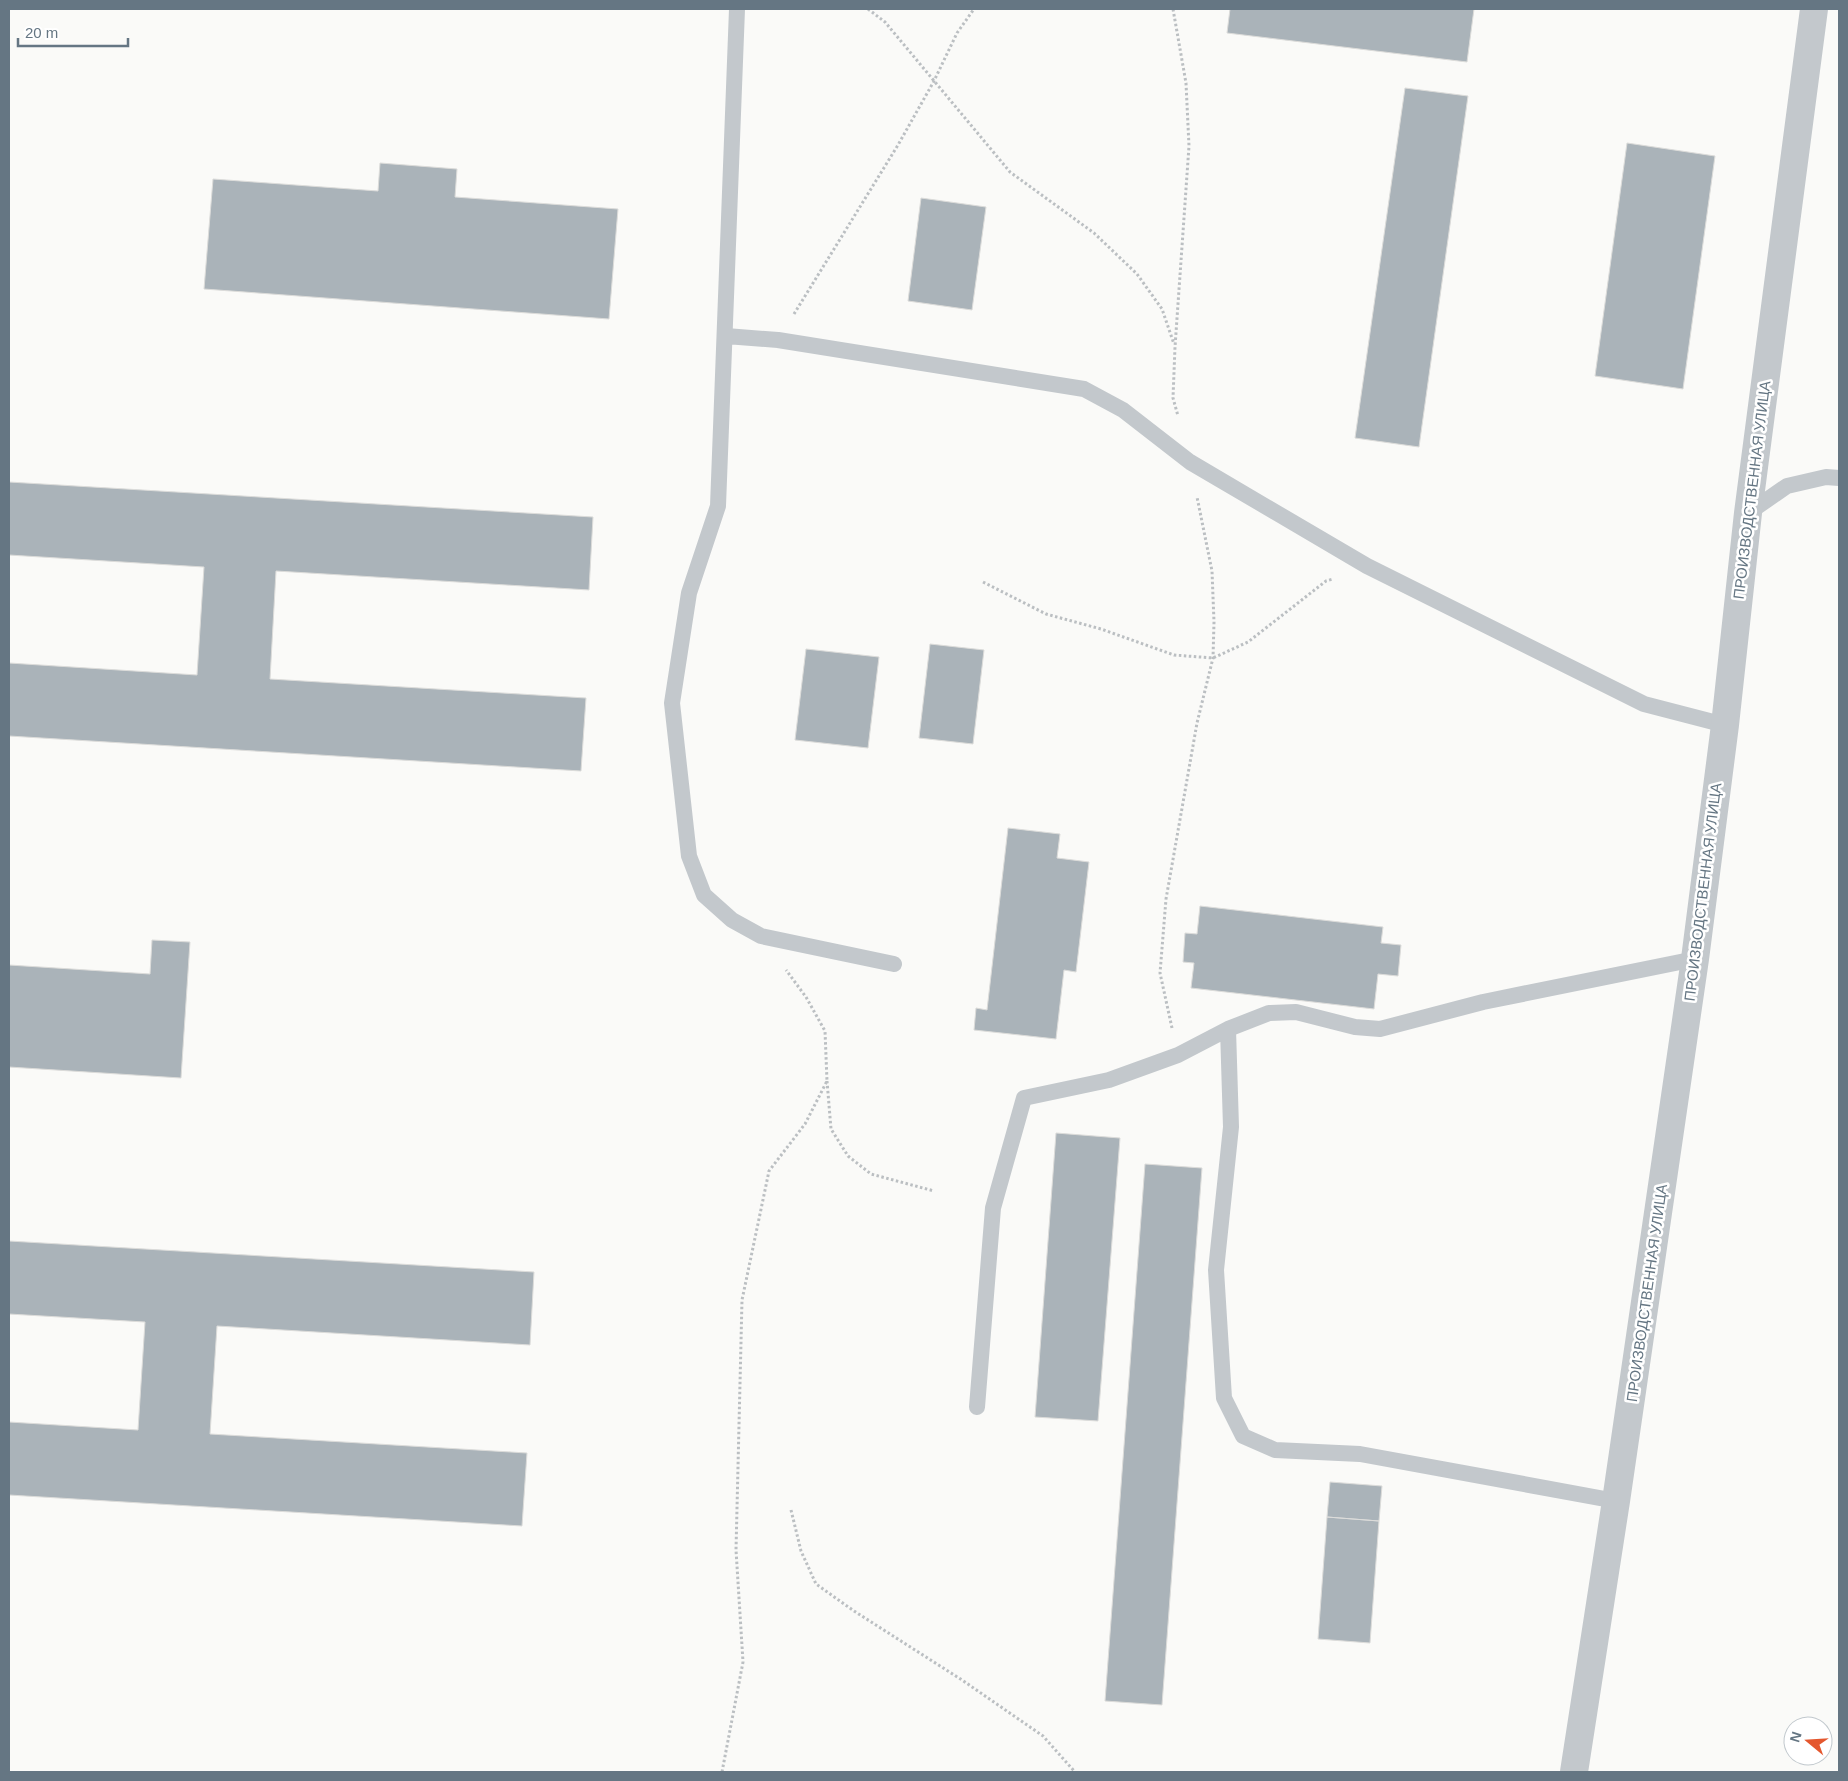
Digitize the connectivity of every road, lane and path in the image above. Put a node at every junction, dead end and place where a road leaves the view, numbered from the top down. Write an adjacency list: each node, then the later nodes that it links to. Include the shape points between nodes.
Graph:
1 (737, 9): 7 (lane)
2 (868, 9): 6 (path, via 885,22)
3 (974, 9): 6 (path, via 957,33)
4 (1173, 9): 9 (path, via 1186,83 1189,146)
5 (1814, 9): 12 (street, ПРОИЗВОДСТВЕННАЯ УЛИЦА)
6 (934, 80): 8 (path, via 898,145); 9 (path, via 1010,172 1094,233 1137,274 1162,309)
7 (726, 336): 8 (lane); 17 (lane, via 718,506 689,593 672,703 689,856 704,895 732,920)
8 (778, 340): 10 (lane, via 1084,389 1124,410)
9 (1175, 346): 10 (path, via 1173,398)
10 (1190, 462): 13 (lane); 15 (path, via 1212,571)
11 (1839, 478): 12 (lane, via 1826,477 1787,486)
12 (1748, 513): 16 (street, ПРОИЗВОДСТВЕННАЯ УЛИЦА)
13 (1367, 566): 15 (path, via 1326,582 1248,642); 16 (lane, via 1644,704)
14 (982, 582): 15 (path, via 1046,614 1174,655)
15 (1213, 658): 21 (path, via 1166,899 1160,973)
16 (1725, 724): 18 (street, ПРОИЗВОДСТВЕННАЯ УЛИЦА)
17 (761, 936): 19 (lane); 22 (path, via 806,997 825,1031)
18 (1695, 959): 20 (lane, via 1483,1002 1380,1029 1355,1027 1296,1012 1269,1013); 25 (street, ПРОИЗВОДСТВЕННАЯ УЛИЦА)
19 (894, 964)
20 (1228, 1029): 21 (lane); 25 (lane, via 1231,1127 1216,1270 1224,1398 1243,1436 1275,1450 1360,1454)
21 (1178, 1055): 24 (lane, via 1109,1080 1024,1098 993,1208)
22 (827, 1081): 23 (path, via 831,1129 848,1156 871,1174); 27 (path, via 805,1124 769,1171 742,1300 736,1550 743,1662)
23 (934, 1191)
24 (977, 1406)
25 (1616, 1501): 29 (street, ПРОИЗВОДСТВЕННАЯ УЛИЦА)
26 (791, 1510): 28 (path, via 801,1551 816,1584 1044,1736)
27 (722, 1772)
28 (1075, 1772)
29 (1574, 1772)

